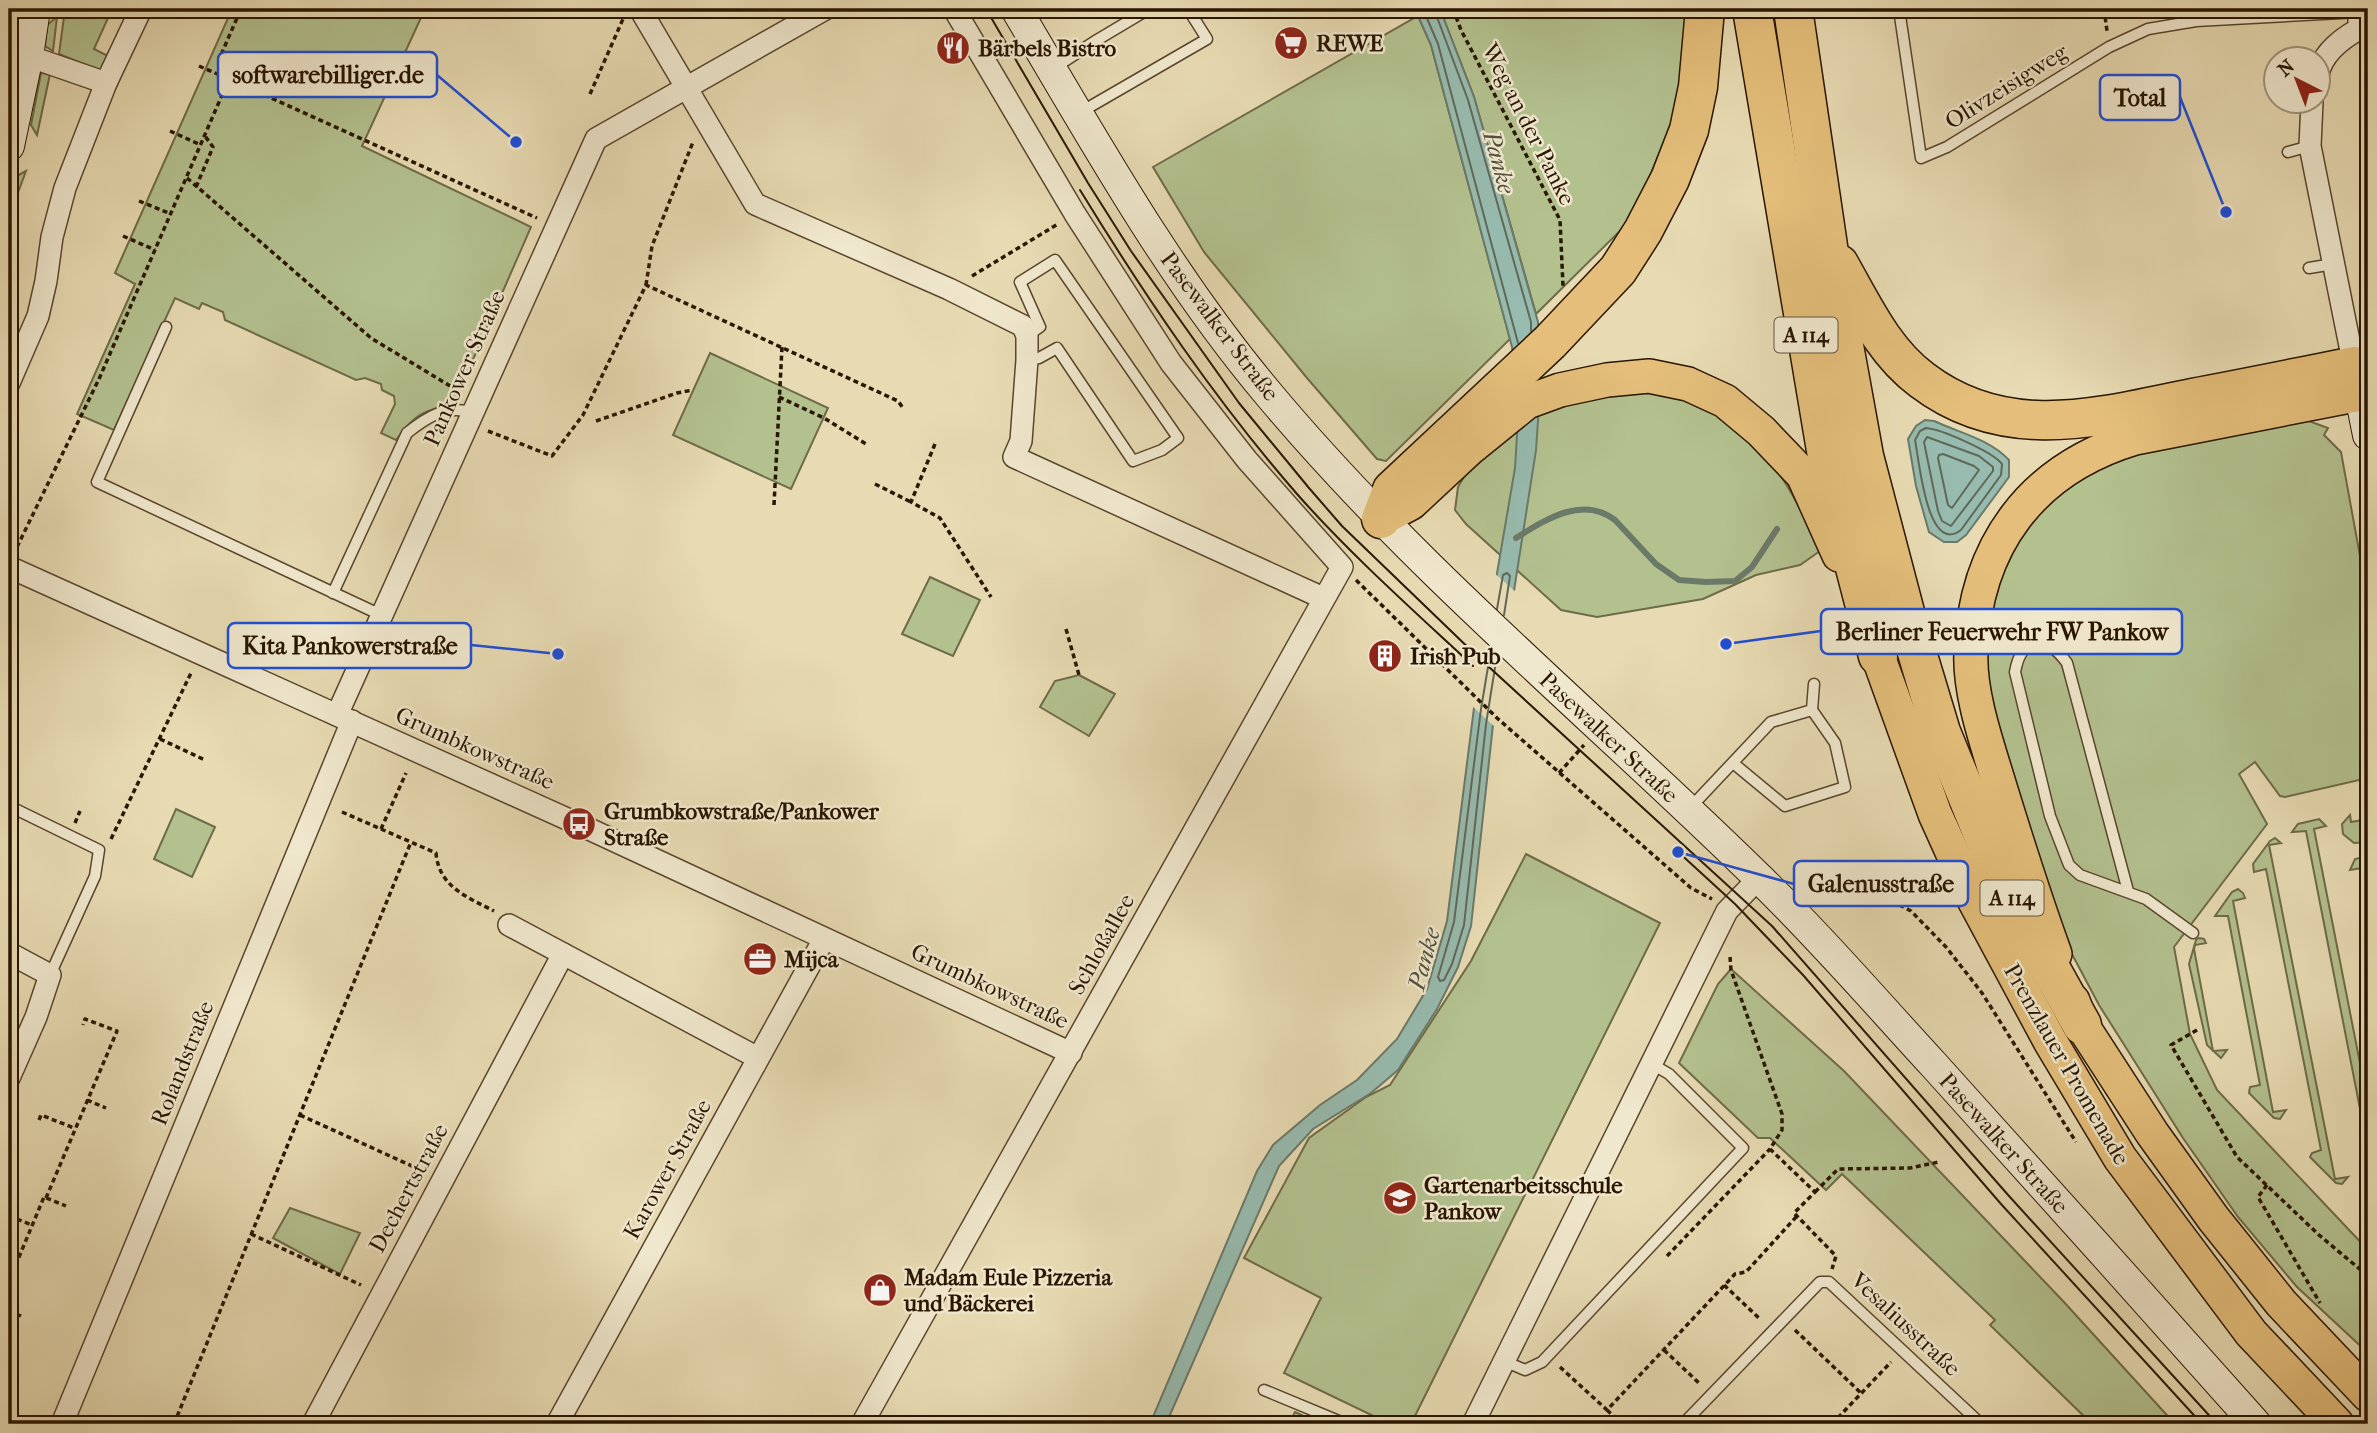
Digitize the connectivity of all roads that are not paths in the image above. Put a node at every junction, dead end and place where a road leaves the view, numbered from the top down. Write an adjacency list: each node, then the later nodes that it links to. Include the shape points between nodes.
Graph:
1 (34, 9): 15 (main road)
2 (141, 9): 17 (street)
3 (640, 9): 18 (street)
4 (825, 9): 18 (street, Pankower Straße)
5 (954, 9): 37 (street, Schloßallee, via 1074,214 1171,363 1247,460 1349,574)
6 (1016, 9): 16 (main road, Pasewalker Straße)
7 (1149, 9): 16 (lane)
8 (1188, 9): 19 (lane, via 1207,39)
9 (1704, 9): 34 (highway, via 1698,88 1689,130 1643,231 1618,270 1550,342 1392,490)
10 (1752, 9): 39 (highway, A 114, via 1829,468)
11 (1793, 9): 24 (highway, A 114)
12 (1899, 9): 13 (lane, Olivzeisigweg, via 1921,158 1947,147 2109,47 2148,29 2196,21)
13 (2359, 10): 14 (street, via 2359,29)
14 (2332, 49)
15 (28, 56): 17 (street); 21 (main road)
16 (1052, 69): 19 (main road, Pasewalker Straße)
17 (106, 83): 31 (street, via 65,188 38,316)
18 (687, 88): 28 (street, via 755,204 1013,320 1023,326); 32 (street, Pankower Straße, via 597,139)
19 (1079, 113): 34 (main road, Pasewalker Straße, via 1157,242 1221,334)
20 (2311, 116): 22 (street)
21 (9, 146)
22 (2310, 146): 23 (lane); 25 (street)
23 (2288, 152)
24 (1828, 245): 30 (highway, via 1877,332 1900,360 1944,395 1991,414 2073,420); 54 (highway, A 114, via 1864,456 1941,732 2002,881)
25 (2333, 264): 26 (lane); 30 (street)
26 (2309, 268)
27 (166, 327): 36 (lane, via 97,482)
28 (1027, 336): 29 (street); 29 (lane, via 1040,327 1020,282 1055,260 1178,438 1163,450 1133,461 1057,348)
29 (1027, 360): 37 (street, via 1021,441 1014,457)
30 (2357, 380): 33 (main road); 54 (main road, Prenzlauer Promenade, via 2135,438 2092,454 2047,483 2019,512 1985,572 1970,655 1979,717 2014,834)
31 (9, 383)
32 (476, 421): 36 (lane, via 459,408 427,417 407,433); 38 (street, Pankower Straße)
33 (2368, 435)
34 (1381, 519): 39 (main road, Prenzlauer Promenade, via 1411,503 1527,402 1607,380 1649,376 1688,384 1725,401 1762,431 1802,475 1831,534); 45 (main road, Pasewalker Straße)
35 (12, 560): 42 (street, Grumbkowstraße, via 201,654)
36 (333, 593): 38 (lane)
37 (1324, 598): 55 (street, Schloßallee)
38 (381, 615): 42 (street, Pankower Straße)
39 (1878, 656): 71 (main road, Prenzlauer Promenade, via 1930,802 1973,898 2050,1041 2120,1158 2252,1333)
40 (1814, 684): 41 (lane)
41 (1812, 710): 43 (lane, via 1771,722); 43 (lane, via 1835,743 1845,787 1785,806)
42 (344, 718): 50 (street, Grumbkowstraße); 62 (street, Rolandstraße)
43 (1733, 763): 45 (lane)
44 (9, 806): 53 (lane, via 99,850 95,876)
45 (1688, 810): 46 (main road, Pasewalker Straße)
46 (1759, 878): 57 (street, via 1727,911); 70 (main road, Pasewalker Straße)
47 (2128, 891): 47 (lane, via 2080,875 2069,865 2050,816 2015,672 2018,657 2028,646 2050,644 2067,663); 49 (lane)
48 (509, 925): 52 (street)
49 (2193, 933)
50 (824, 939): 55 (street, Grumbkowstraße); 56 (street, Karower Straße)
51 (9, 953): 53 (street)
52 (563, 954): 56 (street); 63 (street, Dechertstraße)
53 (50, 975): 58 (street)
54 (2082, 1025): 61 (main road, Prenzlauer Promenade, via 2213,1219 2281,1303)
55 (1071, 1053): 65 (street, Schloßallee)
56 (758, 1058): 64 (street, Karower Straße)
57 (1652, 1064): 59 (street); 59 (lane, via 1669,1074 1743,1148 1542,1362 1525,1370)
58 (9, 1078)
59 (1504, 1361): 67 (street)
60 (1264, 1390): 66 (lane)
61 (2368, 1395)
62 (61, 1424)
63 (313, 1424)
64 (557, 1424)
65 (862, 1424)
66 (1346, 1424)
67 (1473, 1424)
68 (1682, 1424): 69 (lane, Vesaliusstraße, via 1820,1282 1829,1282)
69 (1981, 1424)
70 (2256, 1424)
71 (2337, 1424)

